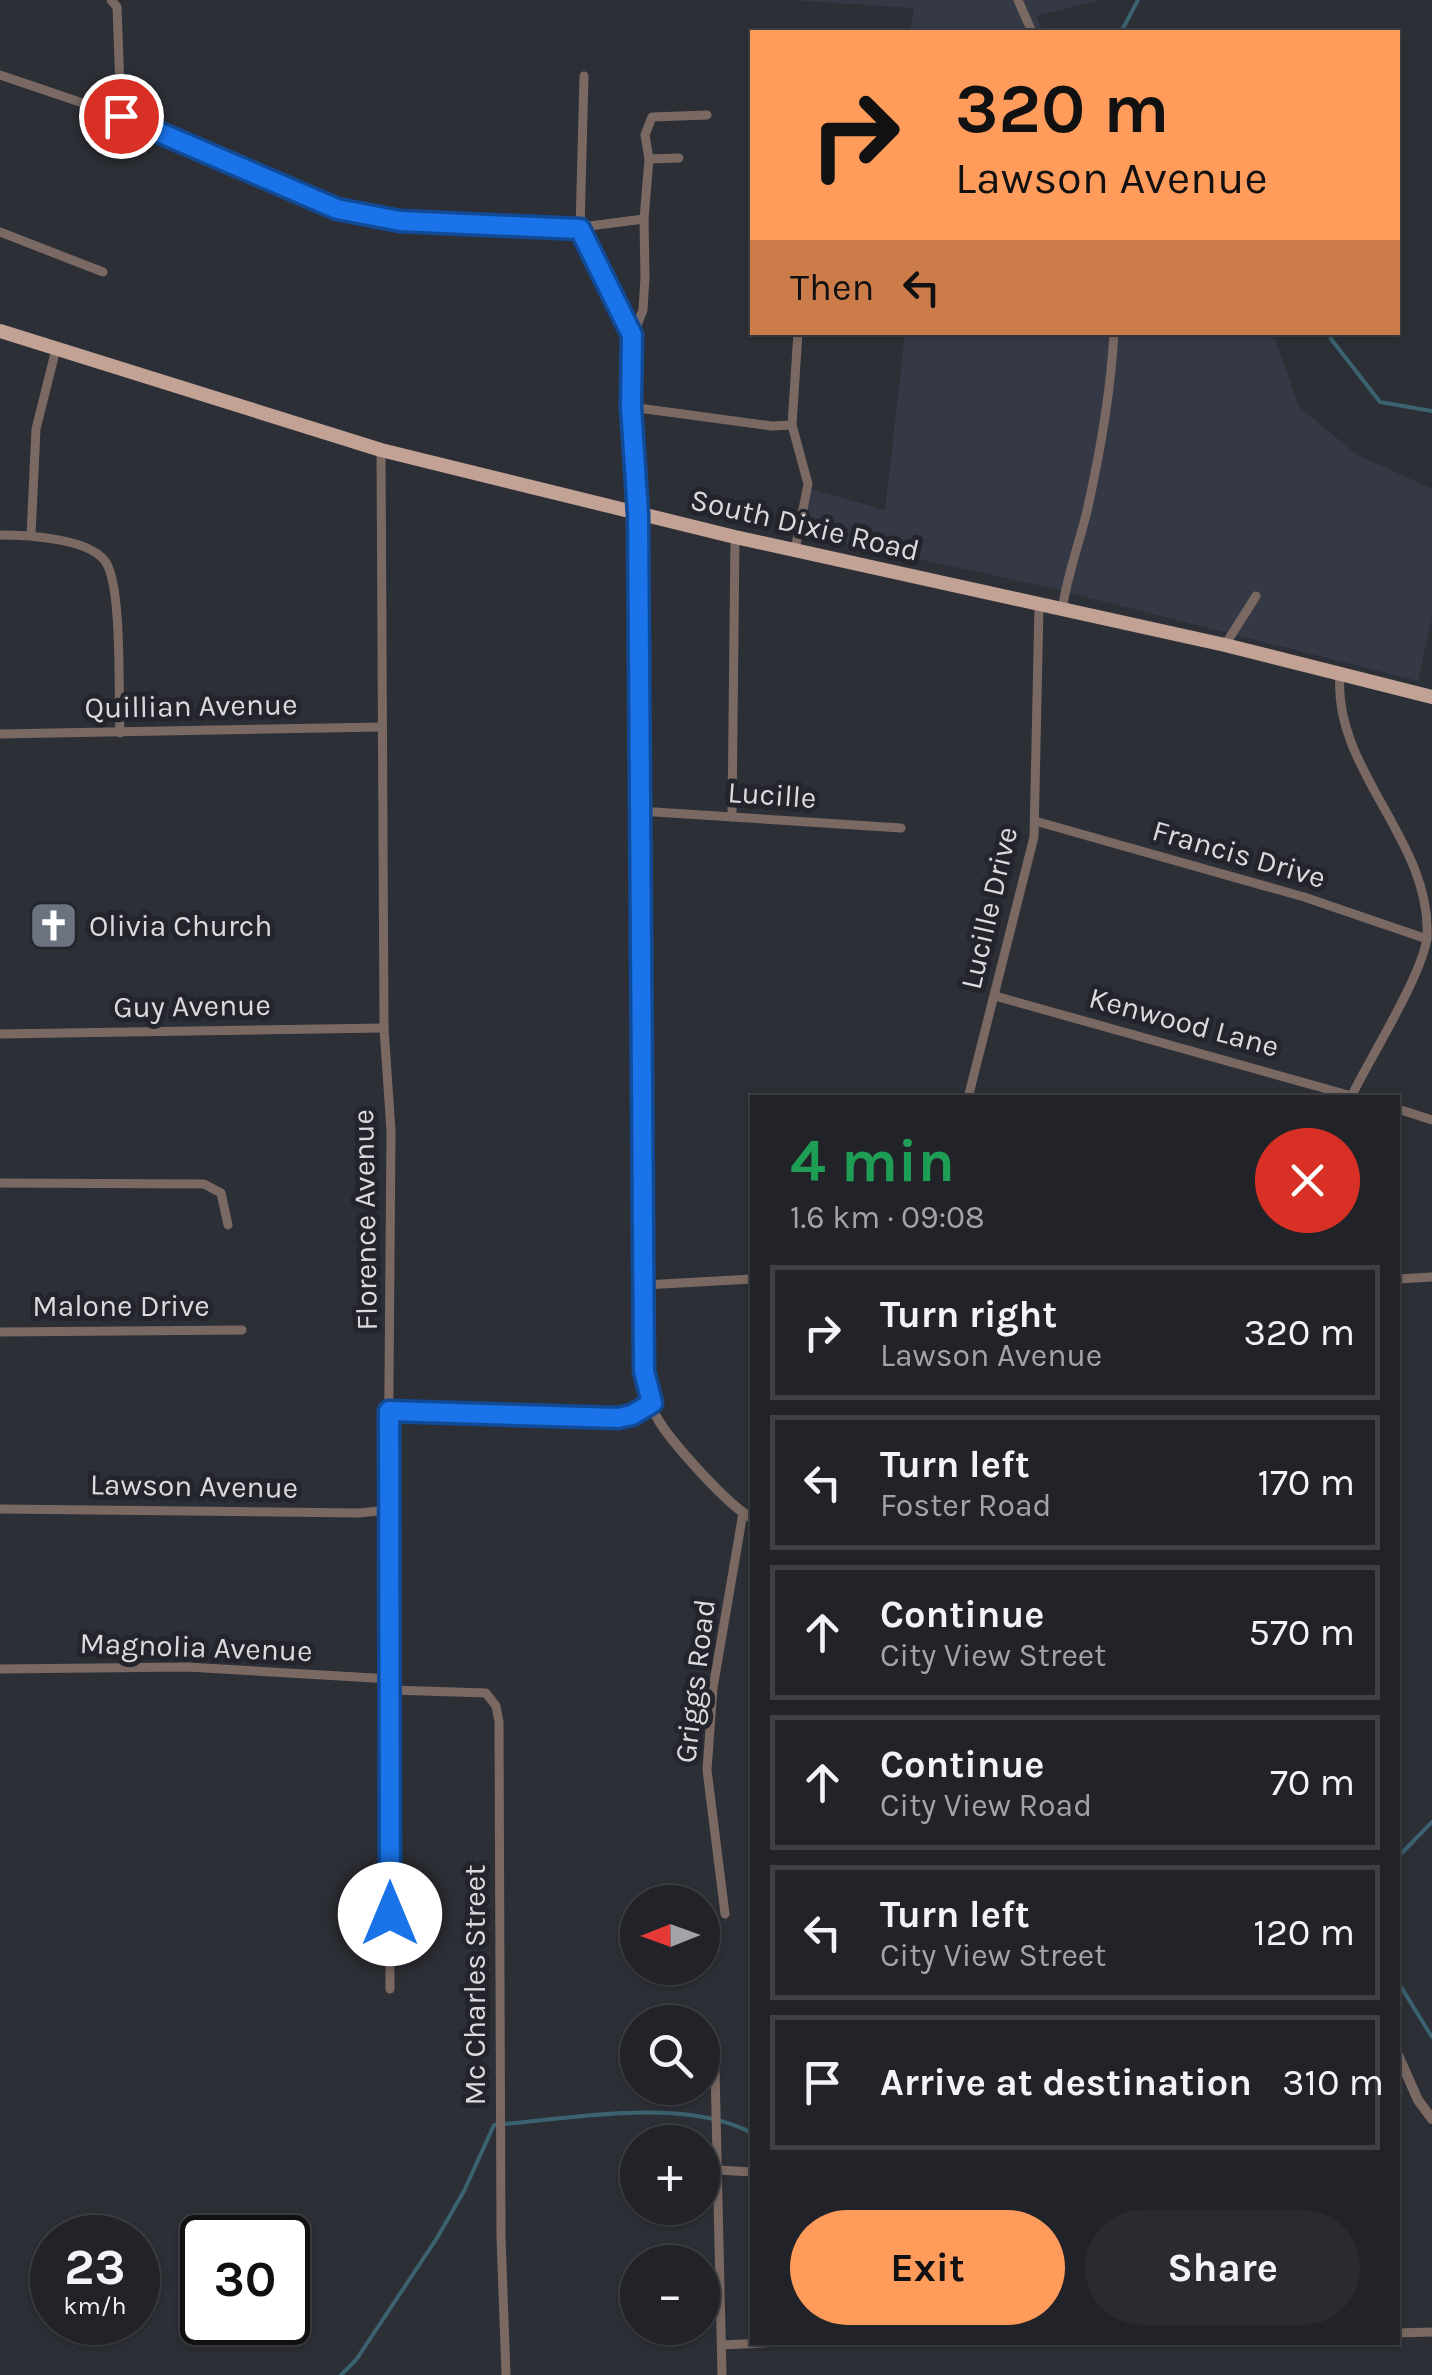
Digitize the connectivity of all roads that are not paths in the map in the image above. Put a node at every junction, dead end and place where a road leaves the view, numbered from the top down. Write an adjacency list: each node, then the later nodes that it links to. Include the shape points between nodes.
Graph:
1 (112, 0): 6 (street)
2 (1018, 0): 3 (street)
3 (1031, 30)
4 (0, 75): 6 (street)
5 (584, 76): 11 (street)
6 (121, 116): 11 (street, via 363,216)
7 (707, 116): 9 (street, via 652,117)
8 (679, 158): 9 (street)
9 (649, 159): 10 (street)
10 (644, 218): 11 (street); 15 (street, via 642,310)
11 (580, 229): 15 (street)
12 (0, 232): 13 (street)
13 (103, 272)
14 (0, 331): 18 (main road, South Dixie Road)
15 (632, 335): 19 (street)
16 (798, 335): 20 (street)
17 (1114, 335): 29 (street, via 1087,509)
18 (56, 349): 21 (main road, South Dixie Road); 24 (street, via 36,429)
19 (631, 407): 20 (street); 22 (street)
20 (792, 426): 26 (street, via 808,484)
21 (381, 450): 22 (main road, South Dixie Road); 33 (street, Florence Avenue)
22 (638, 514): 25 (main road, South Dixie Road); 36 (street)
23 (0, 534): 24 (street)
24 (31, 535): 34 (street, via 105,560 115,592)
25 (734, 537): 26 (main road, South Dixie Road); 37 (street)
26 (795, 550): 28 (main road, South Dixie Road)
27 (1256, 596): 30 (street)
28 (1038, 606): 29 (main road, South Dixie Road); 38 (street, Lucille Drive)
29 (1062, 610): 30 (main road, South Dixie Road)
30 (1225, 645): 31 (main road, South Dixie Road)
31 (1340, 674): 32 (main road, South Dixie Road); 40 (street, via 1338,696 1351,738 1424,883)
32 (1432, 697)
33 (382, 727): 34 (street, Quillian Avenue); 42 (street, Florence Avenue)
34 (120, 733): 35 (street, Quillian Avenue)
35 (0, 734)
36 (639, 811): 37 (street, Lucille); 54 (street)
37 (732, 818): 39 (street, Lucille)
38 (1036, 821): 40 (street, Francis Drive); 41 (street, Lucille Drive)
39 (902, 828)
40 (1427, 940): 46 (street)
41 (995, 996): 44 (street, Lucille Drive); 45 (street, Kenwood Lane)
42 (384, 1028): 43 (street, Guy Avenue); 58 (street, Florence Avenue, via 391,1132)
43 (0, 1034)
44 (969, 1095)
45 (1351, 1095)
46 (1355, 1095)
47 (1400, 1110): 48 (street)
48 (1432, 1120)
49 (0, 1183): 50 (street, via 204,1184 221,1193)
50 (228, 1225)
51 (1432, 1277): 52 (street)
52 (1400, 1278)
53 (750, 1279): 54 (street)
54 (644, 1285): 57 (street, via 644,1371)
55 (242, 1330): 56 (street, Malone Drive)
56 (0, 1332)
57 (652, 1403): 58 (street, via 618,1418); 61 (street, via 707,1478)
58 (389, 1411): 60 (street, Florence Avenue)
59 (0, 1509): 60 (street, Lawson Avenue)
60 (388, 1510): 63 (street, Florence Avenue)
61 (748, 1516): 64 (street, Griggs Road, via 713,1688 708,1770)
62 (0, 1668): 63 (street, Magnolia Avenue, via 187,1667)
63 (390, 1684): 65 (street, Florence Avenue); 75 (street, Mc Charles Street, via 486,1693 499,1722)
64 (725, 1914)
65 (390, 1989)
66 (1400, 2059): 67 (street)
67 (1432, 2119)
68 (720, 2170): 69 (street)
69 (750, 2172)
70 (719, 2225): 74 (street)
71 (1432, 2332): 72 (street)
72 (1400, 2333)
73 (750, 2343): 74 (street)
74 (722, 2344): 76 (street)
75 (506, 2375)
76 (722, 2375)

